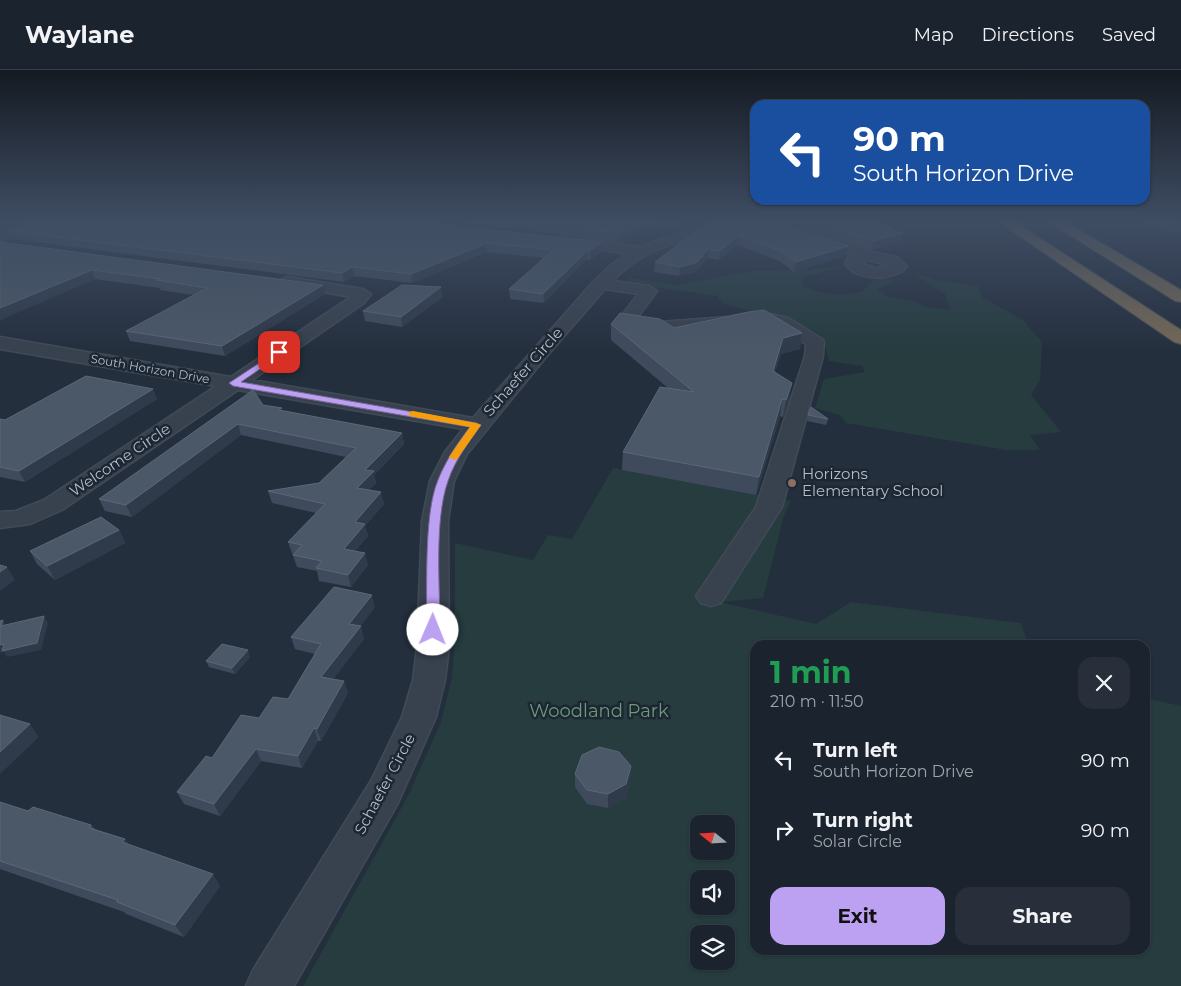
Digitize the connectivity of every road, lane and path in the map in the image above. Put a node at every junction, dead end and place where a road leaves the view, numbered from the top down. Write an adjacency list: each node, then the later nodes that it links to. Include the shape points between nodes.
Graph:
1 (621, 265): 5 (street, Schaefer Circle)
2 (1070, 265): 7 (highway)
3 (1127, 265): 6 (highway)
4 (276, 280): 9 (street, Welcome Circle, via 362,294 358,300)
5 (600, 284): 10 (street, Schaefer Circle); 12 (street, via 649,291 626,322 660,326 766,318 782,322 815,342 814,356 769,507)
6 (1181, 297)
7 (1181, 338)
8 (0, 343): 9 (street, South Horizon Drive)
9 (233, 383): 10 (street, South Horizon Drive); 11 (street, Welcome Circle, via 53,505 26,517)
10 (476, 425): 13 (street, Schaefer Circle, via 456,452 439,495 435,521 433,646 429,680 419,717 385,791)
11 (0, 520)
12 (711, 596)
13 (269, 986)

